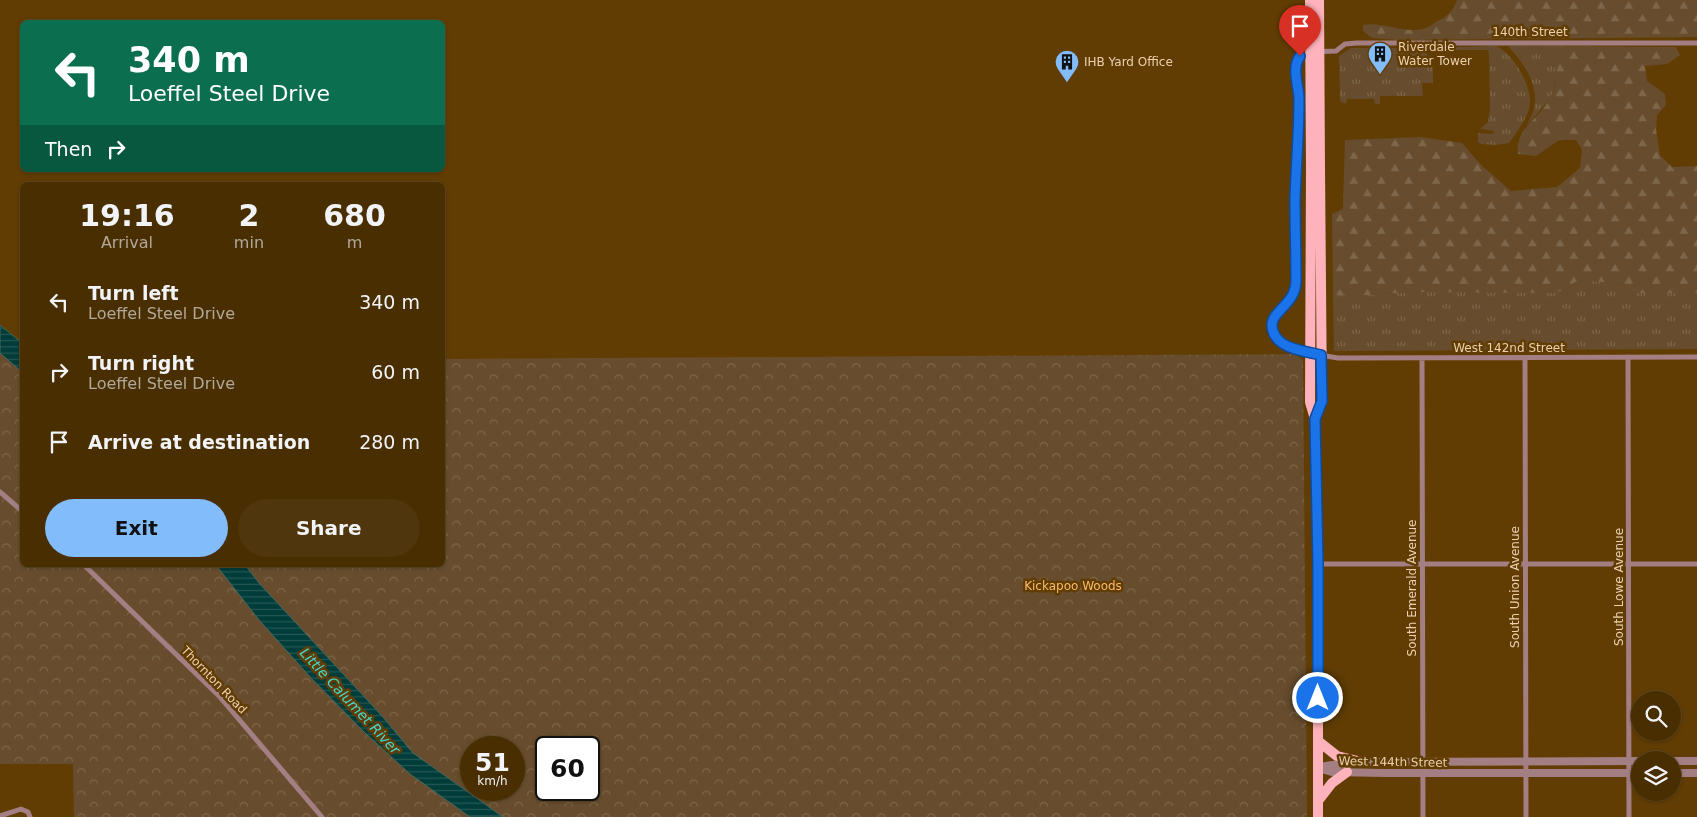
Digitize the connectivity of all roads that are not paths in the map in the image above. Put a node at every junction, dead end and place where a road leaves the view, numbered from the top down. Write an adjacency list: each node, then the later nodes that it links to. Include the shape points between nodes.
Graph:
1 (1310, 0): 4 (main road, bridge)
2 (1319, 0): 4 (main road, bridge)
3 (1697, 43): 5 (street, 140th Street, via 1357,43 1345,44 1336,51 1304,53 1296,66 1299,94 1296,284 1292,299 1272,320 1273,333 1285,346)
4 (1315, 169): 5 (main road); 6 (main road)
5 (1310, 352): 6 (street, West 142nd Street); 11 (main road, via 1310,402)
6 (1321, 355): 9 (street, West 142nd Street); 11 (main road, via 1322,401)
7 (1628, 357): 8 (street, West 142nd Street); 10 (street, West 142nd Street); 17 (street, South Lowe Avenue)
8 (1697, 357)
9 (1422, 358): 10 (street, West 142nd Street); 14 (street, South Emerald Avenue)
10 (1525, 358): 15 (street, South Union Avenue)
11 (1315, 419): 16 (main road)
12 (0, 492): 13 (street)
13 (20, 509)
14 (1422, 563): 15 (street); 16 (street); 21 (street, South Emerald Avenue)
15 (1525, 563): 17 (street); 22 (street, South Union Avenue)
16 (1318, 564): 20 (main road)
17 (1629, 564): 18 (street); 23 (street, South Lowe Avenue)
18 (1697, 564)
19 (86, 567): 37 (street, Thornton Road, via 219,696)
20 (1318, 741): 26 (main road, via 1336,756); 27 (main road)
21 (1422, 761): 22 (street, West 144th Street); 26 (street, West 144th Street); 32 (street, South Emerald Avenue)
22 (1526, 761): 23 (street, West 144th Street); 33 (street, South Union Avenue)
23 (1629, 761): 29 (street, South Lowe Avenue)
24 (1681, 761): 25 (street)
25 (1697, 761)
26 (1362, 762): 27 (street, West 144th Street)
27 (1318, 768): 28 (street, West 144th Street); 34 (main road)
28 (1347, 772): 32 (street, West 144th Street); 34 (main road, via 1332,783)
29 (1629, 773): 33 (street, West 144th Street); 41 (street, South Lowe Avenue)
30 (1681, 773): 31 (street)
31 (1697, 773)
32 (1422, 774): 33 (street, West 144th Street); 39 (street, South Emerald Avenue)
33 (1526, 774): 40 (street, South Union Avenue)
34 (1318, 801): 38 (main road)
35 (29, 814): 36 (street, via 21,809)
36 (0, 816)
37 (322, 817)
38 (1318, 817)
39 (1423, 817)
40 (1526, 817)
41 (1629, 817)

